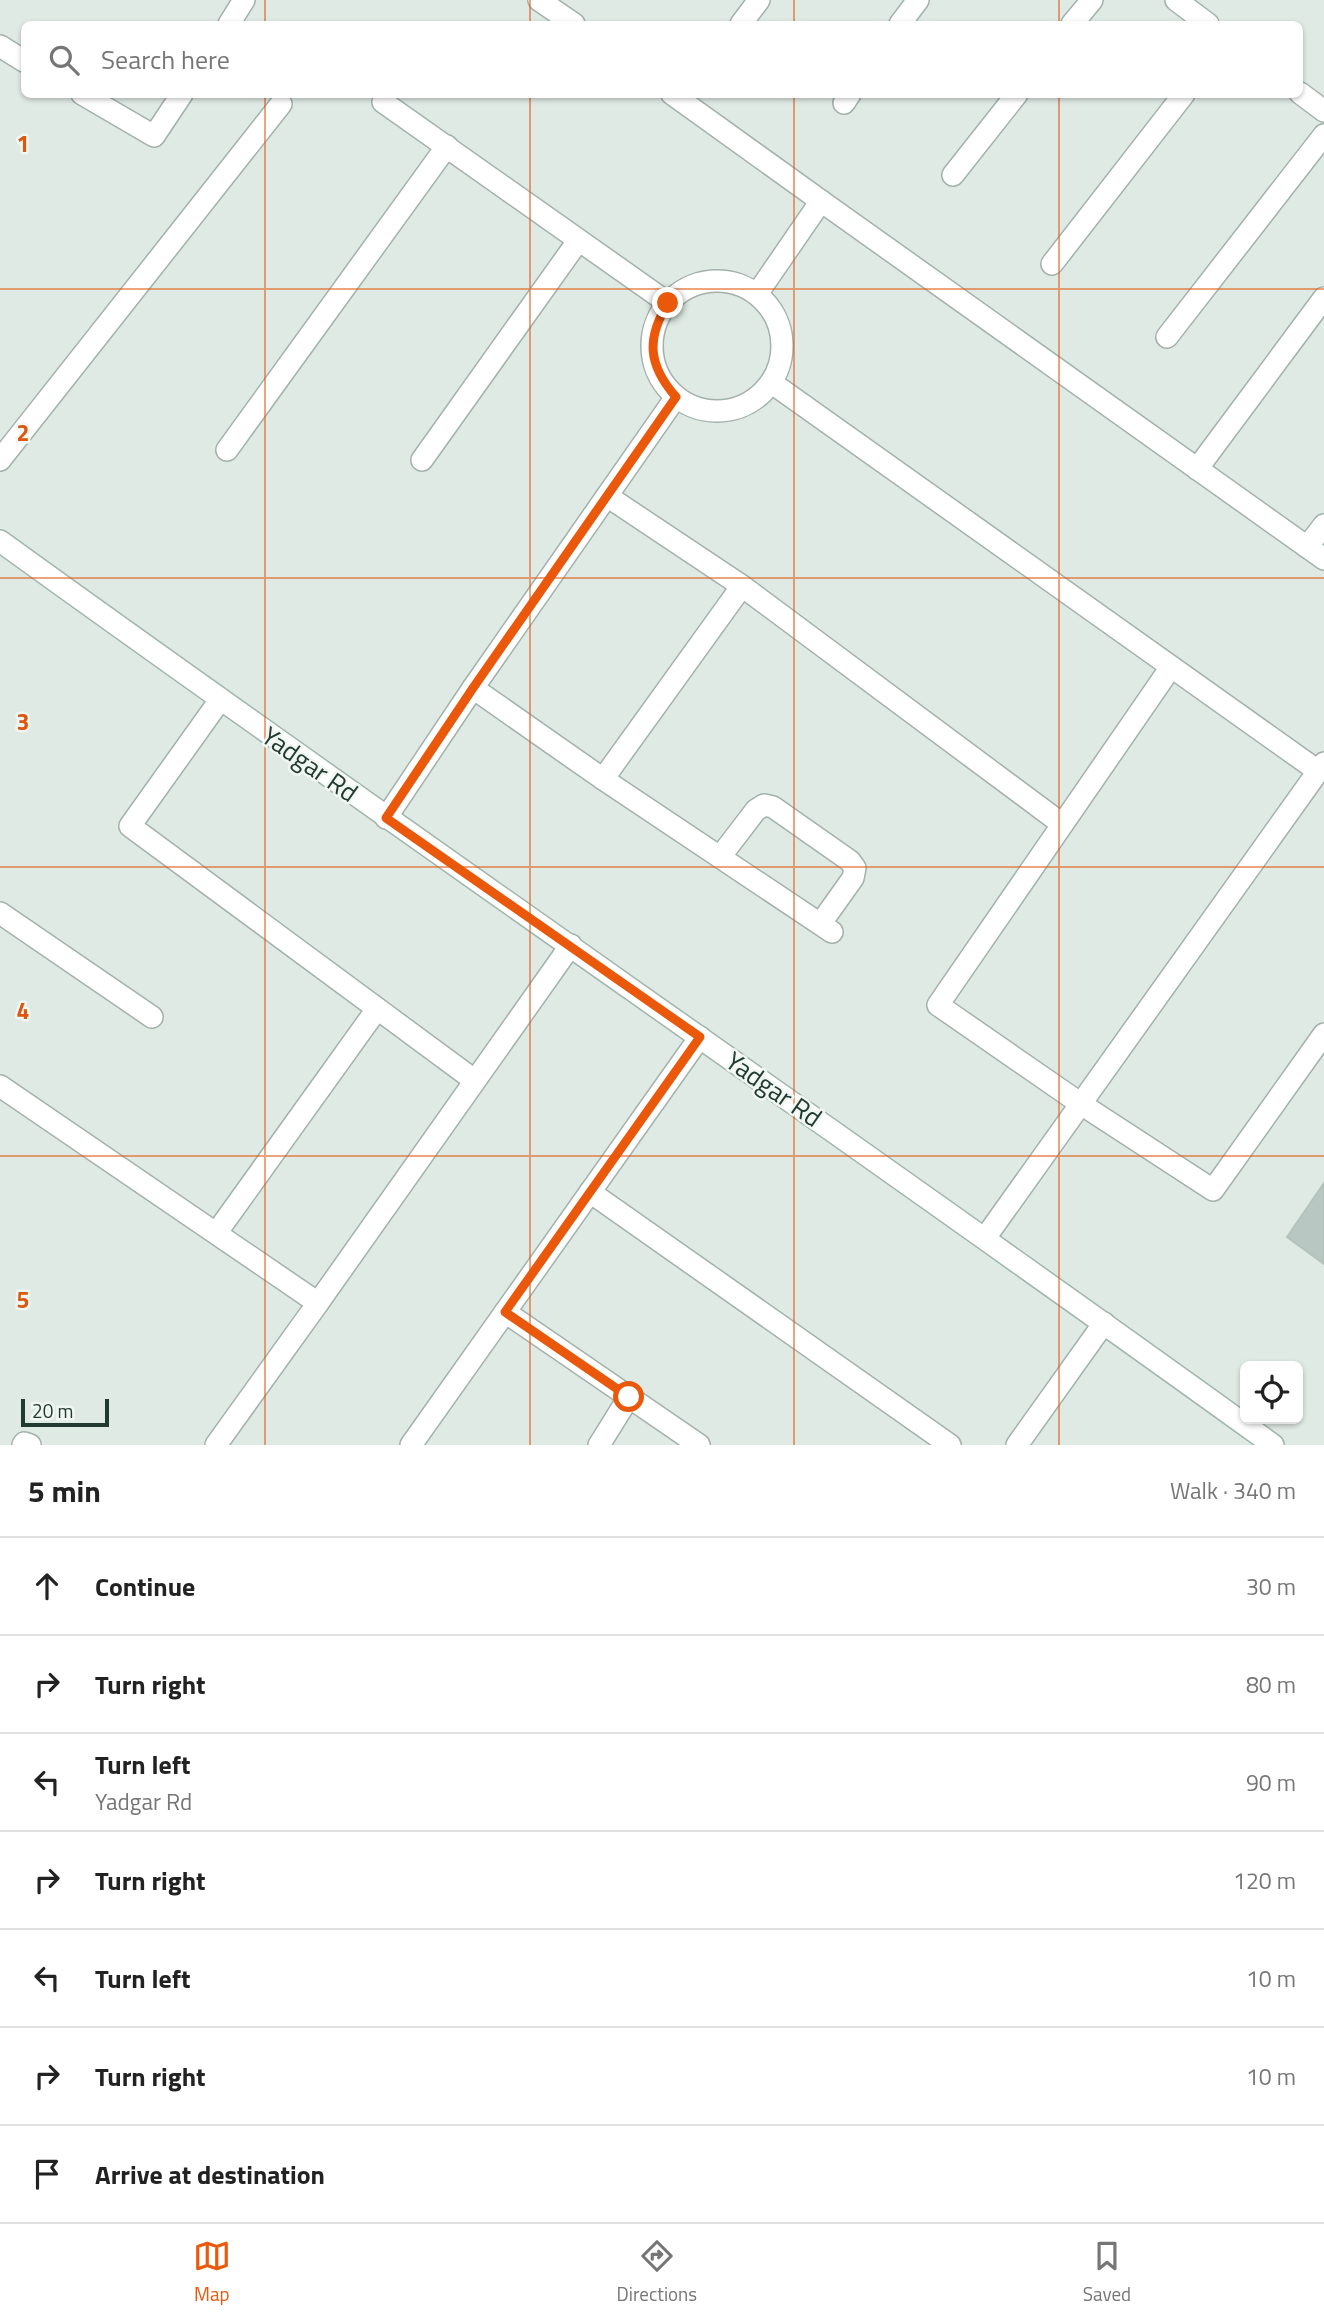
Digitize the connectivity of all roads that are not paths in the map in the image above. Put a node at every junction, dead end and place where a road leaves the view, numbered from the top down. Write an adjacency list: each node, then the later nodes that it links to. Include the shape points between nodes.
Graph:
1 (244, 0): 7 (street)
2 (540, 0): 8 (street)
3 (759, 0): 9 (street)
4 (918, 0): 10 (street)
5 (1092, 0): 11 (street)
6 (1176, 0): 12 (street)
7 (231, 21)
8 (570, 21)
9 (743, 21)
10 (902, 21)
11 (1074, 21)
12 (1204, 21)
13 (0, 46): 14 (street)
14 (21, 59)
15 (1303, 95): 23 (street)
16 (89, 98): 17 (street, via 154,136)
17 (179, 98)
18 (678, 98): 27 (street)
19 (1014, 98): 26 (street)
20 (1181, 98): 29 (street)
21 (383, 102): 25 (street)
22 (281, 104): 37 (street)
23 (1324, 111)
24 (1324, 135): 33 (street)
25 (447, 146): 28 (street); 36 (street)
26 (953, 175)
27 (821, 201): 30 (street); 39 (street)
28 (578, 241): 32 (street); 38 (street)
29 (1052, 264)
30 (757, 294): 32 (street, via 720,281 701,283); 34 (street, via 770,308 783,345)
31 (1324, 298): 39 (street)
32 (668, 303): 35 (street, via 652,341 662,381)
33 (1167, 337)
34 (772, 383): 35 (street, via 757,398 716,412 694,408); 45 (street)
35 (676, 397): 40 (street)
36 (227, 450)
37 (0, 460)
38 (422, 460)
39 (1197, 469): 43 (street)
40 (607, 496): 44 (street); 46 (street)
41 (1324, 525): 43 (street)
42 (0, 541): 47 (street, Yadgar Rd)
43 (1315, 553)
44 (742, 586): 49 (street); 51 (street)
45 (1171, 667): 48 (street); 51 (street)
46 (473, 688): 49 (street); 50 (street)
47 (220, 700): 50 (street, Yadgar Rd); 55 (street, via 130,826)
48 (1321, 767): 61 (street)
49 (603, 779): 52 (street)
50 (386, 818): 54 (street, Yadgar Rd)
51 (1062, 824): 61 (street, via 938,1005)
52 (720, 857): 52 (street, via 764,805 855,868 827,928)
53 (0, 913): 56 (street)
54 (570, 945): 58 (street, Yadgar Rd); 59 (street)
55 (377, 1009): 59 (street); 63 (street)
56 (152, 1017)
57 (1324, 1034): 61 (street, via 1213,1190)
58 (700, 1037): 62 (street); 64 (street, Yadgar Rd)
59 (474, 1080): 65 (street)
60 (0, 1086): 63 (street)
61 (1081, 1104): 64 (street)
62 (590, 1192): 66 (street); 75 (street)
63 (217, 1232): 65 (street)
64 (985, 1238): 67 (street, Yadgar Rd)
65 (318, 1303): 71 (street)
66 (505, 1312): 68 (street); 72 (street)
67 (1104, 1323): 76 (street); 77 (street, Yadgar Rd)
68 (629, 1397): 73 (street); 74 (street)
69 (23, 1445): 70 (street)
70 (30, 1445)
71 (216, 1445)
72 (411, 1445)
73 (599, 1445)
74 (699, 1445)
75 (950, 1445)
76 (1017, 1445)
77 (1273, 1445)

